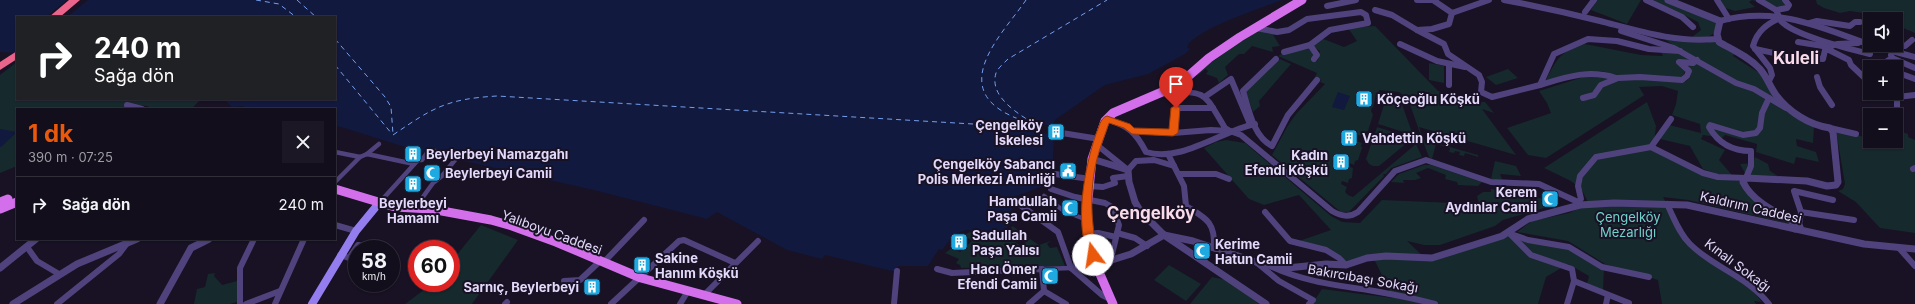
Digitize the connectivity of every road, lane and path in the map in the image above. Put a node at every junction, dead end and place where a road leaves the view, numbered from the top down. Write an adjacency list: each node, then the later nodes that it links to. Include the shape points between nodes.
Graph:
1 (75, 0): 20 (highway)
2 (84, 0): 21 (highway)
3 (1302, 0): 29 (main road)
4 (1356, 0): 15 (street)
5 (1417, 0): 6 (street)
6 (1435, 0): 19 (street)
7 (1489, 0): 19 (street)
8 (1504, 0): 24 (street)
9 (1594, 0): 18 (street)
10 (1646, 0): 28 (street, via 1682,17)
11 (1668, 0): 25 (street)
12 (1717, 0): 23 (street)
13 (1759, 0): 17 (street)
14 (1785, 0): 17 (street, via 1789,5 1787,8)
15 (1327, 6)
16 (1375, 10): 30 (street, via 1392,15)
17 (1776, 10): 22 (street)
18 (1585, 12)
19 (1452, 13): 30 (street, via 1448,24)
20 (55, 16)
21 (64, 16)
22 (1780, 18): 23 (street, via 1757,14); 27 (street); 36 (street, via 1781,22 1791,29); 40 (street, via 1755,36)
23 (1729, 19): 25 (street)
24 (1596, 20): 31 (street, via 1656,36 1704,41); 42 (street)
25 (1720, 21): 31 (street)
26 (1860, 22): 27 (street, via 1850,26 1817,21)
27 (1809, 24): 34 (street)
28 (1693, 27)
29 (1254, 29): 37 (street, via 1277,32 1289,30 1308,19 1361,12 1366,15 1368,23 1330,30); 67 (main road, via 1209,58 1184,80)
30 (1417, 30): 57 (street, via 1444,44 1448,54)
31 (1717, 39): 64 (street, via 1759,68)
32 (1912, 40): 38 (street)
33 (1798, 42): 41 (street)
34 (1862, 42): 36 (street)
35 (1400, 44): 54 (street)
36 (1837, 44): 41 (street); 44 (street, via 1868,54)
37 (1310, 45): 43 (street); 50 (street, via 1317,54)
38 (1903, 46)
39 (16, 47): 51 (highway)
40 (1755, 49): 41 (street, via 1793,57 1823,59 1825,50); 64 (street, via 1770,68 1772,75)
41 (1829, 49): 58 (street, via 1848,60)
42 (1680, 51): 52 (street); 66 (street, via 1649,49 1616,41 1588,39 1554,54)
43 (1284, 52)
44 (1871, 52)
45 (1893, 52): 47 (street); 48 (street)
46 (16, 55): 55 (highway)
47 (1915, 57)
48 (1892, 58): 53 (street); 56 (street)
49 (1276, 59): 80 (street, via 1243,91)
50 (1314, 59)
51 (0, 60)
52 (1698, 60): 61 (street, via 1693,63 1679,62 1689,71 1682,80); 72 (street, via 1736,83)
53 (1889, 60)
54 (1449, 64): 57 (street); 65 (street)
55 (0, 67)
56 (1915, 68)
57 (1471, 69): 66 (street, via 1481,78 1481,92 1488,97)
58 (1863, 73)
59 (1903, 75): 62 (street)
60 (1817, 77): 74 (street)
61 (1618, 78): 66 (street, via 1593,72); 71 (street, via 1600,85 1594,95)
62 (1915, 79)
63 (1317, 80): 80 (street, via 1288,115 1272,146 1265,144)
64 (1768, 81): 77 (street)
65 (1449, 85)
66 (1540, 85)
67 (1162, 92): 68 (street, via 1196,92); 78 (main road, via 1114,113)
68 (1206, 96): 76 (street); 80 (street, via 1231,79)
69 (1915, 96): 70 (street)
70 (1903, 97)
71 (1583, 98)
72 (1769, 98): 77 (street); 100 (street, via 1762,112 1761,127 1748,136 1720,127 1709,127 1711,133 1731,148 1742,152 1751,151)
73 (127, 105): 75 (street)
74 (1832, 106)
75 (138, 108)
76 (1213, 108): 83 (street, via 1225,128); 85 (street, via 1176,108)
77 (1789, 109): 81 (street, via 1814,123)
78 (1107, 119): 82 (street); 87 (main road)
79 (1670, 119): 89 (street)
80 (1253, 124): 83 (street)
81 (1830, 128): 86 (street); 100 (street, via 1833,132 1838,182 1836,185)
82 (1132, 130): 85 (street); 92 (street, via 1146,152 1156,155)
83 (1230, 131): 85 (street); 92 (street); 114 (street, via 1241,135 1332,211 1347,217 1358,212 1395,171 1426,160 1491,182 1539,184)
84 (1062, 133): 87 (street)
85 (1173, 133)
86 (1856, 134)
87 (1098, 142): 94 (main road); 97 (street)
88 (379, 144): 91 (street)
89 (1651, 147): 100 (street, via 1703,173 1718,177); 114 (street, via 1596,157 1579,177)
90 (336, 152): 93 (street)
91 (367, 154): 93 (street); 95 (street)
92 (1168, 154): 96 (street)
93 (360, 157): 102 (street)
94 (1092, 159): 97 (street); 103 (main road)
95 (414, 164): 113 (street); 116 (street, via 422,160 429,150 459,155 433,183)
96 (1174, 166): 97 (street, via 1154,160 1136,161); 99 (street)
97 (1128, 173): 103 (street, via 1113,178 1115,183 1104,187); 117 (street, via 1135,202)
98 (1055, 174): 103 (street)
99 (1179, 174): 101 (street, via 1216,174); 139 (street, via 1184,186 1186,206 1212,224 1215,232)
100 (1746, 178): 125 (street, via 1743,182 1744,187)
101 (1229, 179)
102 (336, 181)
103 (1089, 182): 109 (main road)
104 (336, 189): 113 (main road, Yalıboyu Caddesi)
105 (1051, 189): 109 (street)
106 (336, 193): 113 (main road, via 370,205)
107 (1044, 196): 122 (street, via 1062,211)
108 (16, 197): 112 (main road)
109 (1088, 200): 120 (street, via 1110,205); 122 (main road)
110 (1833, 200): 119 (street, via 1794,192)
111 (1016, 202): 154 (street, via 1058,232)
112 (4, 203)
113 (379, 203): 116 (main road, Yalıboyu Caddesi); 126 (main road)
114 (1579, 203): 115 (street, Kaldırım Caddesi); 127 (street, Kaldırım Caddesi, via 1528,219)
115 (1667, 204): 125 (street, Kaldırım Caddesi, via 1687,205); 188 (street, Kınalı Sokağı, via 1694,248 1753,288)
116 (415, 208): 146 (main road, Yalıboyu Caddesi, via 480,219)
117 (1141, 212): 120 (street); 130 (street)
118 (1265, 212): 151 (street, via 1288,240 1329,252)
119 (1801, 212): 123 (street); 125 (street)
120 (1115, 214): 129 (street, via 1119,225)
121 (644, 220): 146 (street)
122 (1087, 220): 128 (main road)
123 (1854, 220)
124 (336, 225): 126 (street)
125 (1797, 227): 141 (street, Kaldırım Caddesi, via 1864,244)
126 (356, 231): 143 (main road)
127 (1508, 232): 151 (street, Kaldırım Caddesi, via 1432,258 1386,256 1367,258); 159 (street, via 1528,240 1569,247 1602,267); 162 (street, via 1532,255 1572,269)
128 (1088, 234): 129 (street); 150 (main road)
129 (1117, 235): 138 (street, via 1135,238); 148 (street)
130 (1164, 235): 138 (street); 139 (street); 182 (street)
131 (35, 240): 140 (street)
132 (134, 240): 137 (street)
133 (207, 240): 171 (street, via 191,248)
134 (254, 240): 172 (street, via 240,268)
135 (304, 240): 163 (street)
136 (758, 241): 147 (street)
137 (128, 242): 158 (street); 170 (street, via 119,254)
138 (1147, 246): 148 (street)
139 (1214, 246): 145 (street)
140 (27, 247): 153 (street); 158 (street, via 37,261)
141 (1899, 248): 142 (street, Kaldırım Caddesi); 152 (street)
142 (1915, 249)
143 (340, 255): 144 (street); 175 (main road)
144 (348, 258)
145 (1256, 262): 149 (street); 183 (street, via 1279,281 1313,300)
146 (600, 263): 160 (main road, Yalıboyu Caddesi); 161 (street, via 580,280)
147 (735, 263): 160 (street, via 684,240 679,241); 166 (street)
148 (1110, 263): 150 (street)
149 (1266, 264): 151 (street, via 1287,268 1326,264); 184 (street, Bakırcıbaşı Sokağı, via 1305,281 1387,293)
150 (1096, 265): 154 (street); 168 (main road)
151 (1346, 265)
152 (1915, 266)
153 (0, 268)
154 (1071, 268): 156 (street); 168 (street)
155 (937, 269): 156 (street, via 952,273)
156 (1042, 269): 165 (street)
157 (897, 271): 179 (street)
158 (59, 274): 169 (street)
159 (1649, 277)
160 (641, 278): 164 (main road, Yalıboyu Caddesi); 176 (street)
161 (564, 281)
162 (1574, 281): 167 (street); 185 (street)
163 (280, 291): 173 (street); 174 (street)
164 (688, 291): 166 (main road, Yalıboyu Caddesi); 177 (street)
165 (1044, 291): 180 (street); 181 (street)
166 (704, 295): 178 (main road, Yalıboyu Caddesi)
167 (1608, 295): 186 (street); 187 (street)
168 (1109, 302)
169 (17, 303)
170 (57, 304)
171 (160, 304)
172 (240, 304)
173 (246, 304)
174 (275, 304)
175 (312, 304)
176 (611, 304)
177 (680, 304)
178 (737, 304)
179 (894, 304)
180 (1029, 304)
181 (1066, 304)
182 (1266, 304)
183 (1309, 304)
184 (1434, 304)
185 (1567, 304)
186 (1606, 304)
187 (1630, 304)
188 (1769, 304)

